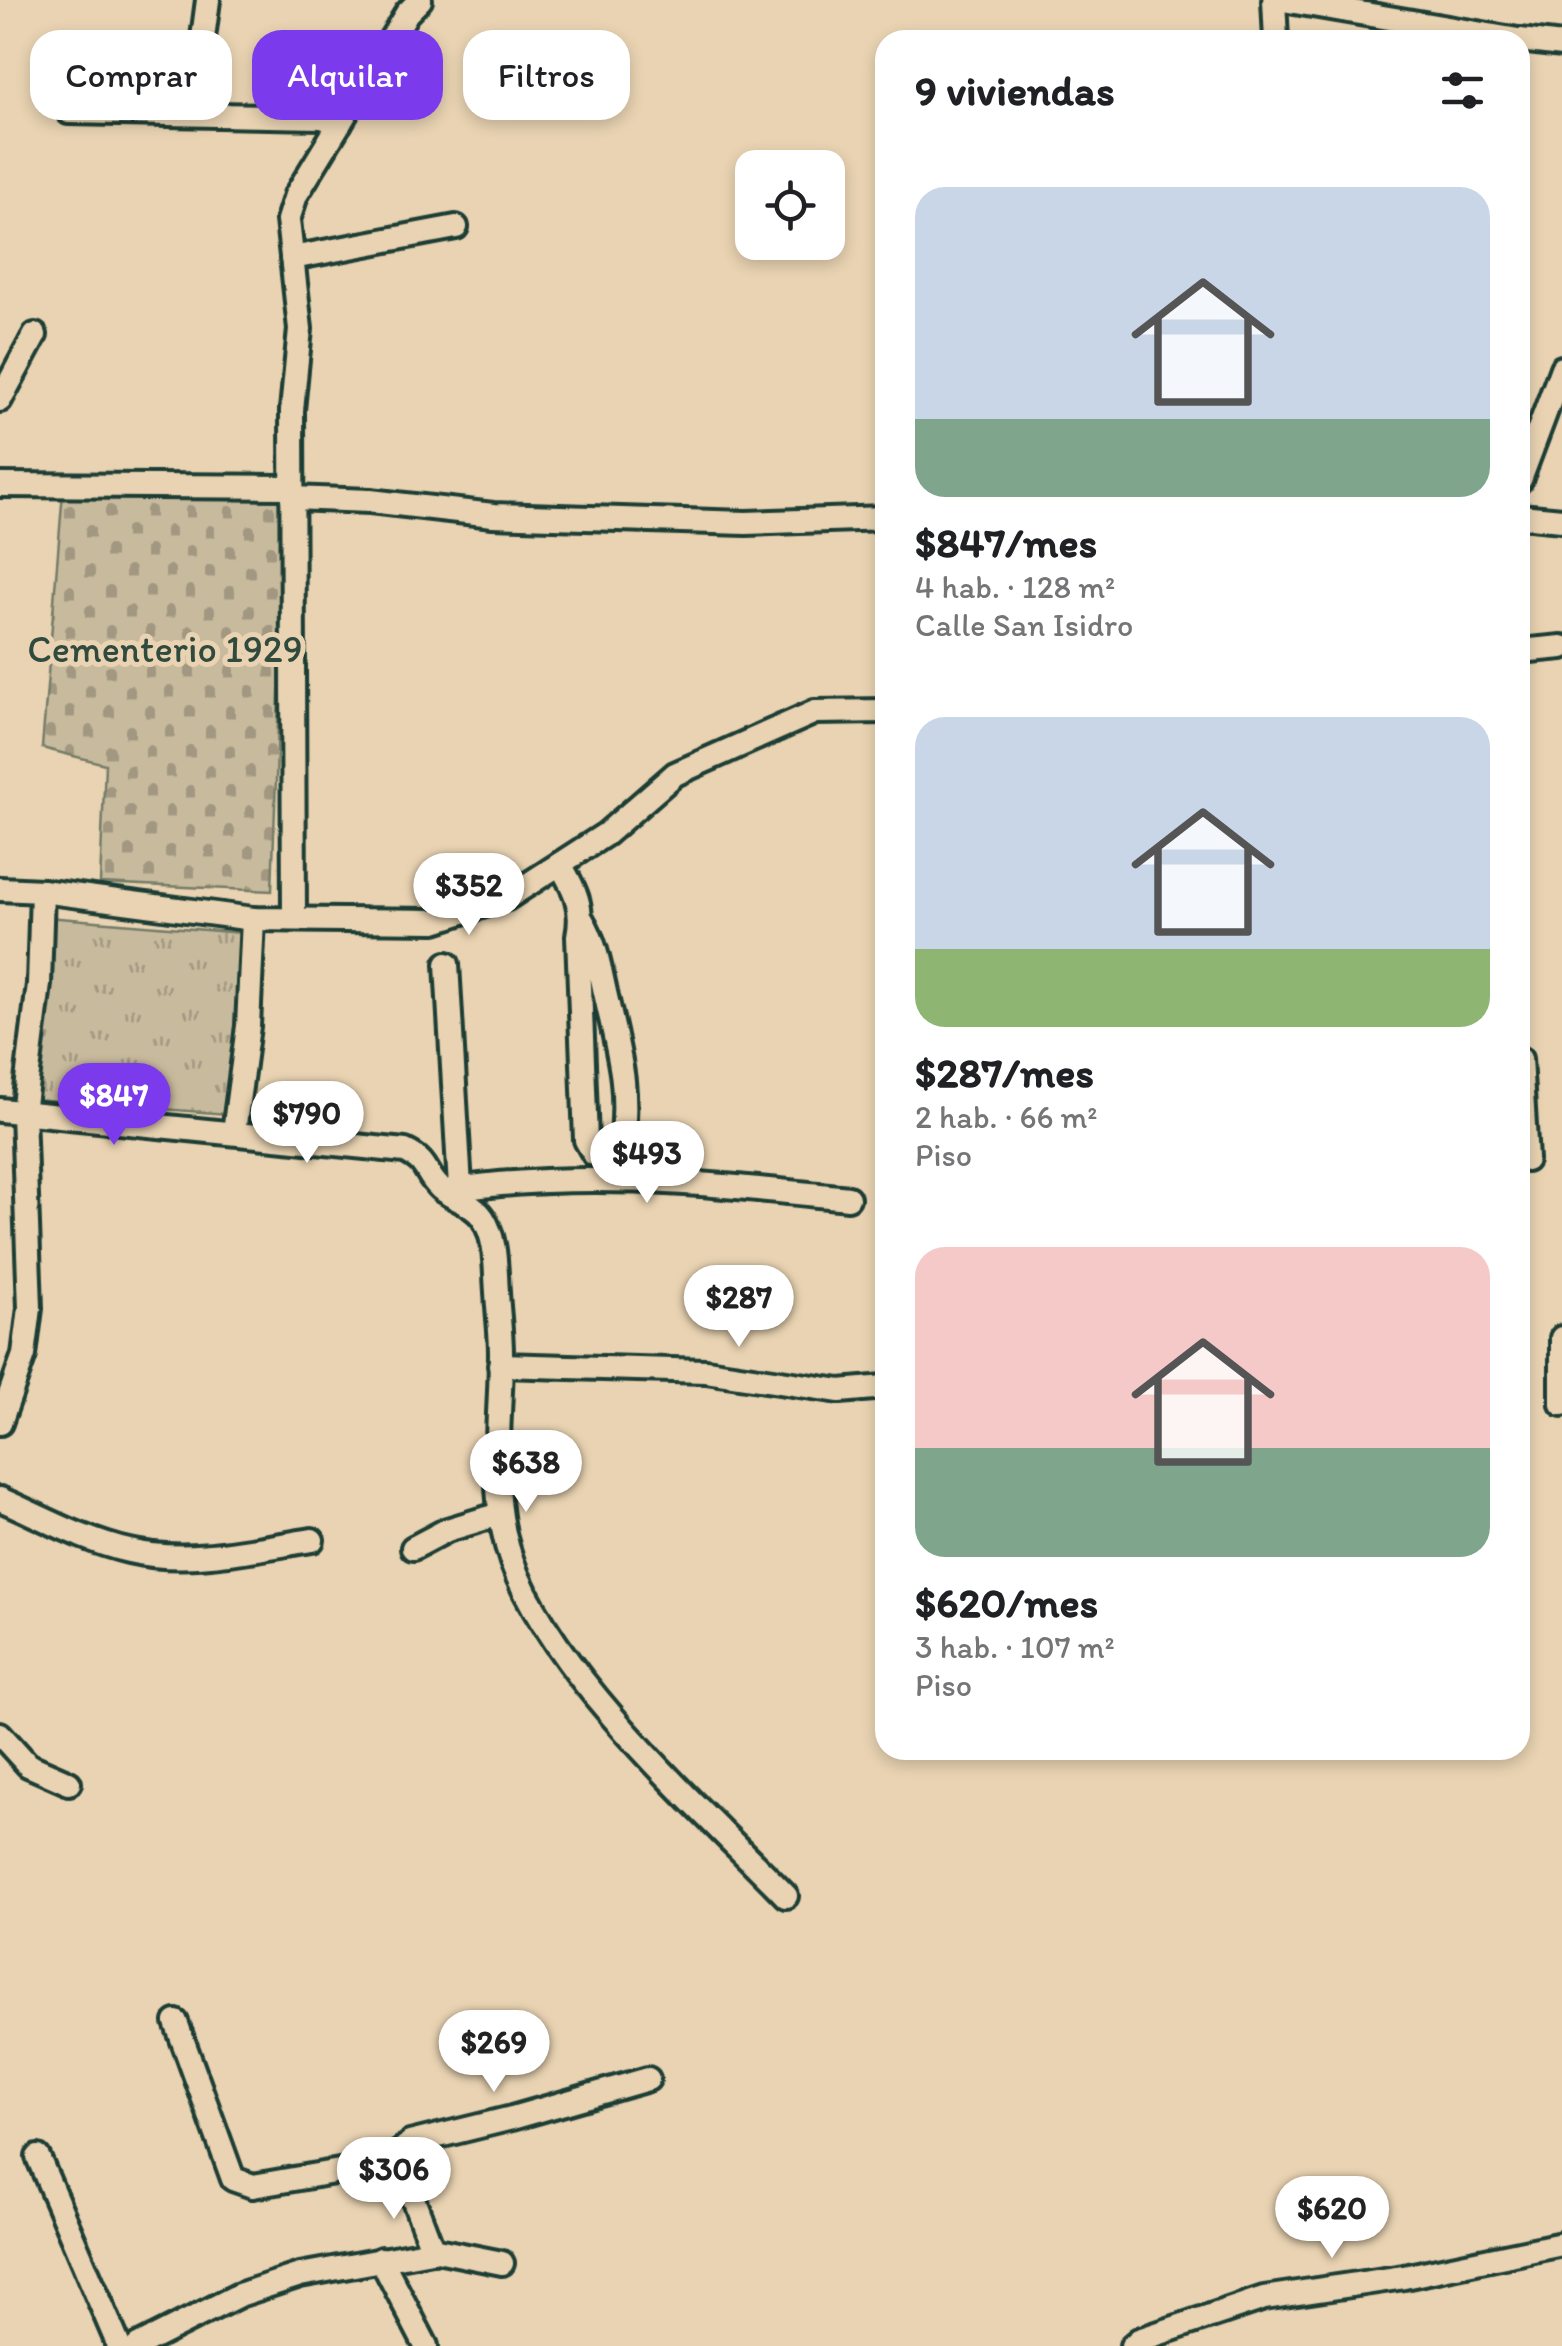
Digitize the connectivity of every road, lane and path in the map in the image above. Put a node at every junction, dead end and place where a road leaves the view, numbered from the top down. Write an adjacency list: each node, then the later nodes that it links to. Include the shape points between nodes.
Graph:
1 (208, 0): 5 (street)
2 (420, 0): 11 (street)
3 (1274, 0): 6 (street)
4 (1282, 0): 7 (street)
5 (204, 30)
6 (1276, 30)
7 (1460, 30)
8 (1530, 41): 9 (street)
9 (1562, 45)
10 (232, 115): 11 (street)
11 (340, 123): 13 (street, via 296,194 288,220)
12 (456, 227): 13 (street)
13 (292, 258): 19 (street, via 300,329)
14 (35, 335): 16 (street)
15 (1562, 368): 17 (street)
16 (0, 400)
17 (1530, 453)
18 (0, 485): 19 (street)
19 (292, 493): 21 (street, via 493,515 746,524); 29 (street)
20 (1530, 517): 22 (street)
21 (875, 518)
22 (1562, 520)
23 (1530, 645): 24 (street)
24 (1562, 647)
25 (875, 710): 26 (street, via 814,712 675,774)
26 (560, 864): 29 (street, via 507,898 434,921); 31 (street, via 579,898)
27 (0, 890): 28 (street)
28 (42, 891): 30 (street); 33 (street, via 38,984)
29 (294, 917): 30 (street)
30 (253, 919): 34 (street)
31 (582, 920): 31 (street, via 594,942 625,1072 622,1147 606,1157 594,1154 586,1140)
32 (446, 964): 35 (street)
33 (11, 1112): 34 (street); 39 (street, via 30,1308)
34 (234, 1132): 35 (street, via 406,1151)
35 (452, 1189): 36 (street, via 599,1177); 38 (street, via 481,1215 490,1234)
36 (848, 1198)
37 (1562, 1338): 41 (street)
38 (500, 1364): 40 (street, via 706,1371 840,1390); 44 (street)
39 (9, 1374): 42 (street)
40 (875, 1388)
41 (1562, 1404)
42 (0, 1424)
43 (0, 1499): 45 (street, via 132,1552 182,1556)
44 (500, 1514): 46 (street); 49 (street, via 520,1582 570,1660 626,1732)
45 (312, 1540)
46 (413, 1548)
47 (0, 1734): 48 (street, via 28,1765)
48 (70, 1783)
49 (786, 1896)
50 (176, 2022): 53 (street, via 228,2174 238,2183)
51 (648, 2079): 53 (street, via 410,2143)
52 (38, 2157): 58 (street)
53 (396, 2164): 55 (street)
54 (1562, 2244): 61 (street, via 1264,2298)
55 (433, 2251): 56 (street); 57 (street)
56 (381, 2260): 59 (street, via 269,2284); 60 (street)
57 (502, 2263)
58 (119, 2346)
59 (138, 2346)
60 (426, 2346)
61 (1132, 2346)

